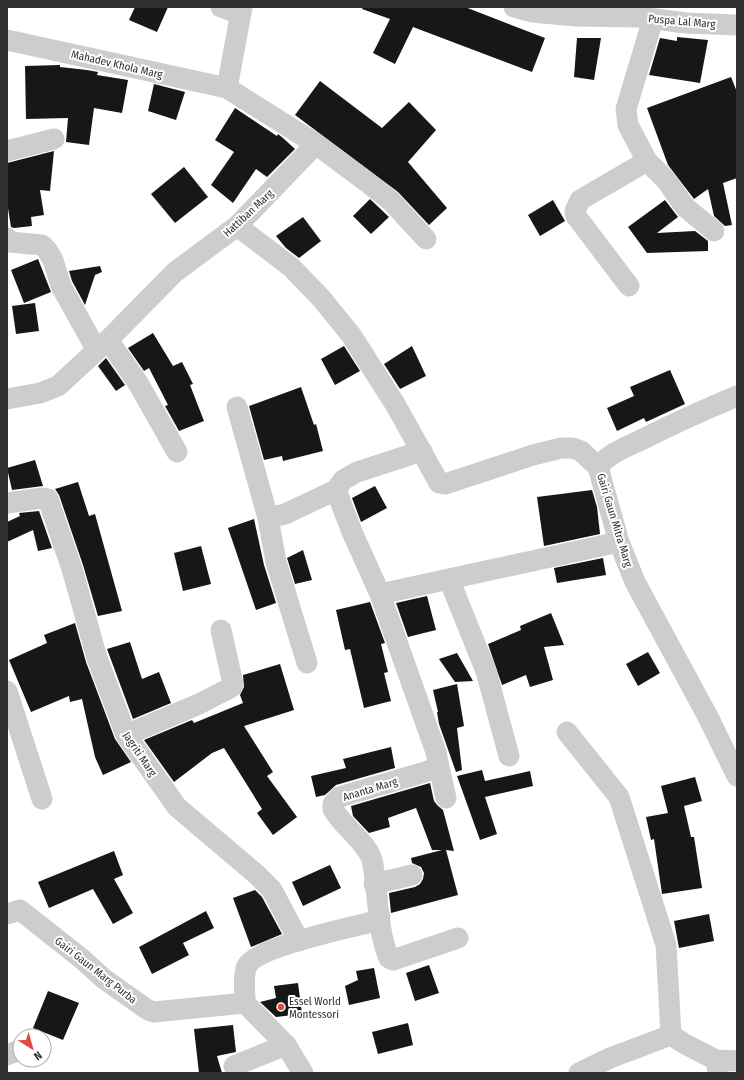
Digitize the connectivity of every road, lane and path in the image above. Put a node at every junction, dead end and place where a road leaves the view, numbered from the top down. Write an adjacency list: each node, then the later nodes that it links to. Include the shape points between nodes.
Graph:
1 (221, 7): 3 (street)
2 (523, 9): 4 (street, Puspa Lal Marg, via 576,16)
3 (241, 10): 7 (street)
4 (653, 19): 5 (street, Puspa Lal Marg); 11 (street, via 626,109 628,125)
5 (737, 25)
6 (7, 40): 7 (street, Mahadev Khola Marg)
7 (227, 88): 9 (street)
8 (54, 139): 10 (street)
9 (316, 144): 12 (street, Hattiban Marg); 15 (street, via 391,201)
10 (7, 151)
11 (646, 161): 13 (street, via 666,180 685,207); 16 (street, via 580,200 574,211)
12 (237, 226): 17 (street, Hattiban Marg, via 176,272); 22 (street, via 291,267 322,298 351,335)
13 (714, 231)
14 (7, 238): 17 (street, via 10,242 42,246 47,250 61,286)
15 (426, 239)
16 (629, 286)
17 (102, 344): 19 (street, Hattiban Marg, via 58,386 40,394); 21 (street, via 138,383)
18 (737, 396): 23 (street, Gairi Gaun Mitra Marg, via 698,412 622,450 603,461)
19 (7, 398)
20 (238, 407): 26 (street)
21 (177, 452)
22 (422, 452): 23 (street, via 439,484 561,448 581,451); 24 (street, via 357,472 343,480)
23 (598, 467): 27 (street, Gairi Gaun Mitra Marg)
24 (336, 490): 26 (street, via 285,514); 29 (street)
25 (7, 503): 34 (street, Jagriti Marg, via 48,499 72,569 97,658)
26 (268, 518): 31 (street, via 276,562)
27 (619, 542): 28 (street); 37 (street, Gairi Gaun Mitra Marg, via 635,582)
28 (449, 579): 29 (street); 35 (street, via 486,671)
29 (380, 594): 36 (street)
30 (221, 630): 34 (street, via 232,687)
31 (307, 663)
32 (7, 691): 39 (street)
33 (567, 732): 47 (street, via 619,797 666,945)
34 (126, 735): 45 (street, Jagriti Marg, via 177,807 272,890)
35 (509, 756)
36 (438, 764): 38 (street); 41 (street, Ananta Marg, via 425,772 339,797 333,804 335,812 370,856)
37 (737, 776)
38 (446, 798)
39 (42, 799)
40 (412, 875): 41 (street)
41 (374, 884): 43 (street, Ananta Marg)
42 (7, 914): 46 (street, Gairi Gaun Marg Purba, via 20,910 104,979 148,1010 154,1012)
43 (380, 916): 44 (street, Ananta Marg, via 386,952 393,960); 45 (street, via 372,922)
44 (458, 938)
45 (298, 941): 46 (street, via 252,959 246,968)
46 (245, 1003): 48 (street)
47 (671, 1035): 51 (street); 52 (street)
48 (286, 1045): 50 (street); 53 (street)
49 (737, 1061): 52 (street)
50 (234, 1066)
51 (611, 1066): 54 (street)
52 (717, 1066)
53 (303, 1073)
54 (579, 1073)

